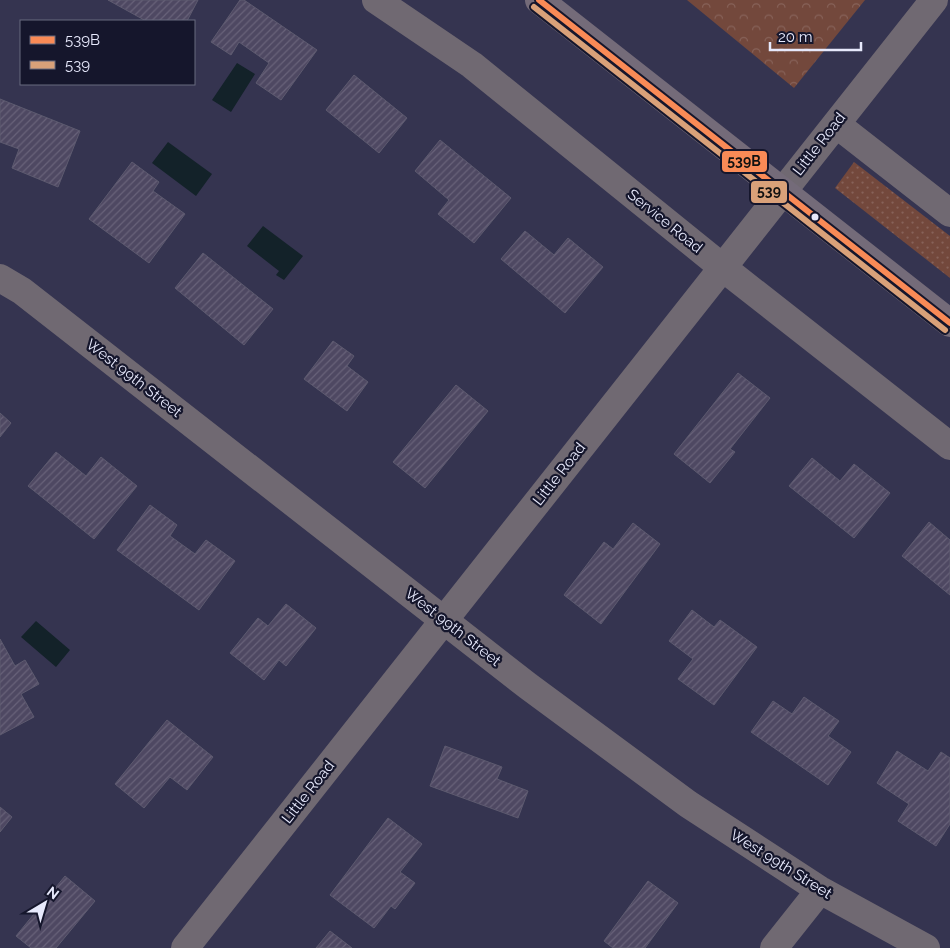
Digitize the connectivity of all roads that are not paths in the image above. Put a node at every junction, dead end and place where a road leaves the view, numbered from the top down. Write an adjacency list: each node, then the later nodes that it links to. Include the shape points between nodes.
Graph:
1 (376, 0): 7 (street, Service Road, via 472,66)
2 (539, 0): 5 (street)
3 (934, 0): 4 (street, Little Road)
4 (836, 124): 5 (street, Little Road); 6 (street)
5 (782, 191): 7 (street, Little Road); 9 (street)
6 (950, 213)
7 (722, 267): 10 (street, Service Road); 11 (street, Little Road)
8 (0, 278): 11 (street, West 99th Street, via 22,291)
9 (950, 323)
10 (950, 446)
11 (444, 620): 12 (street, West 99th Street, via 688,804); 13 (street, Little Road)
12 (820, 890): 14 (street); 15 (street, West 99th Street)
13 (185, 948)
14 (774, 948)
15 (926, 948)

